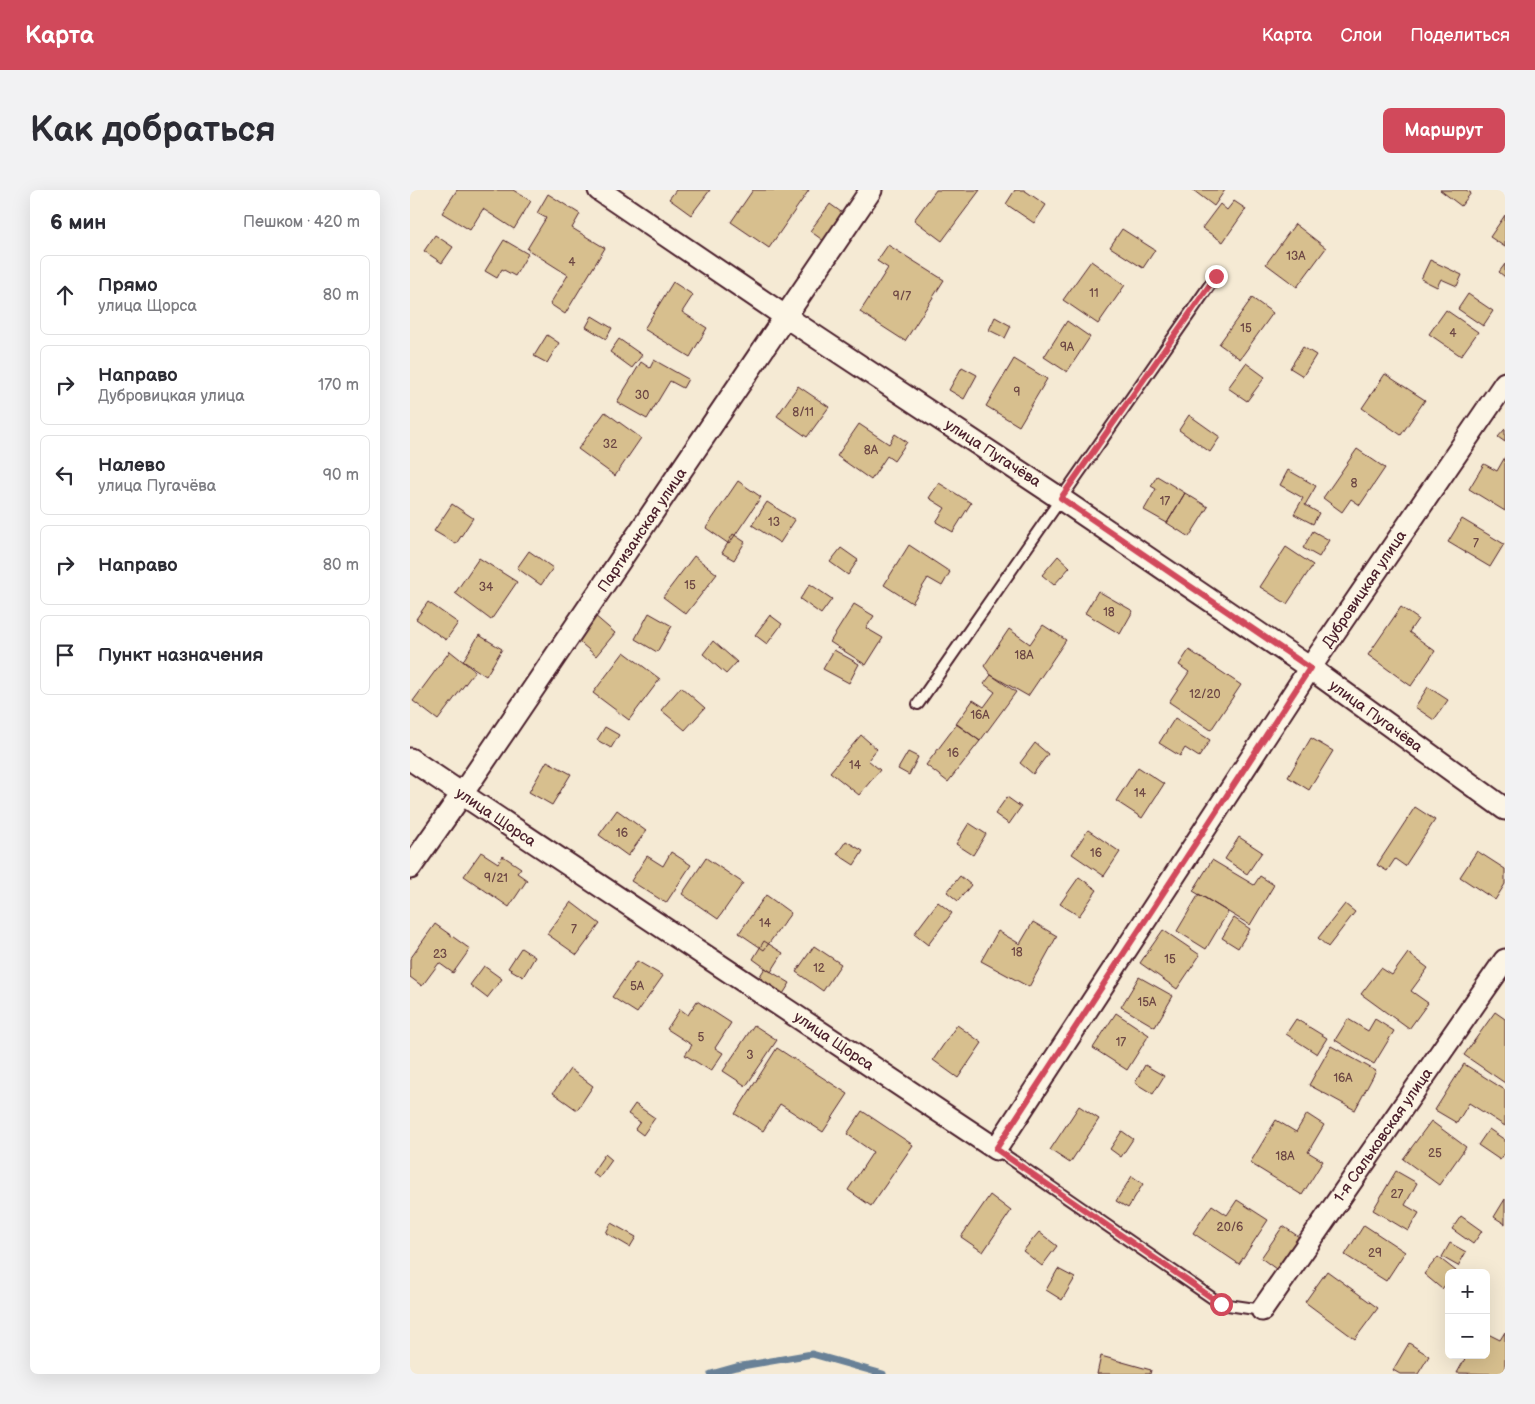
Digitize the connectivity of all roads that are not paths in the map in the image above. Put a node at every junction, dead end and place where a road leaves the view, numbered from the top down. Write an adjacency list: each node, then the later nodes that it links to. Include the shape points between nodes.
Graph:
1 (599, 190): 4 (street, улица Пугачёва)
2 (871, 190): 4 (street, Партизанская улица)
3 (1216, 276): 6 (lane)
4 (786, 317): 6 (street, улица Пугачёва); 10 (street, Партизанская улица)
5 (1505, 383): 7 (street, Дубровицкая улица)
6 (1061, 498): 7 (street, улица Пугачёва); 8 (lane)
7 (1310, 668): 11 (street, улица Пугачёва); 14 (street, Дубровицкая улица)
8 (918, 704)
9 (410, 759): 10 (street, улица Щорса)
10 (462, 794): 12 (street, Партизанская улица); 14 (street, улица Щорса)
11 (1505, 809)
12 (410, 868)
13 (1505, 960): 15 (street, 1-я Сальковская улица)
14 (996, 1149): 15 (lane, улица Щорса, via 1221,1304)
15 (1262, 1310)

